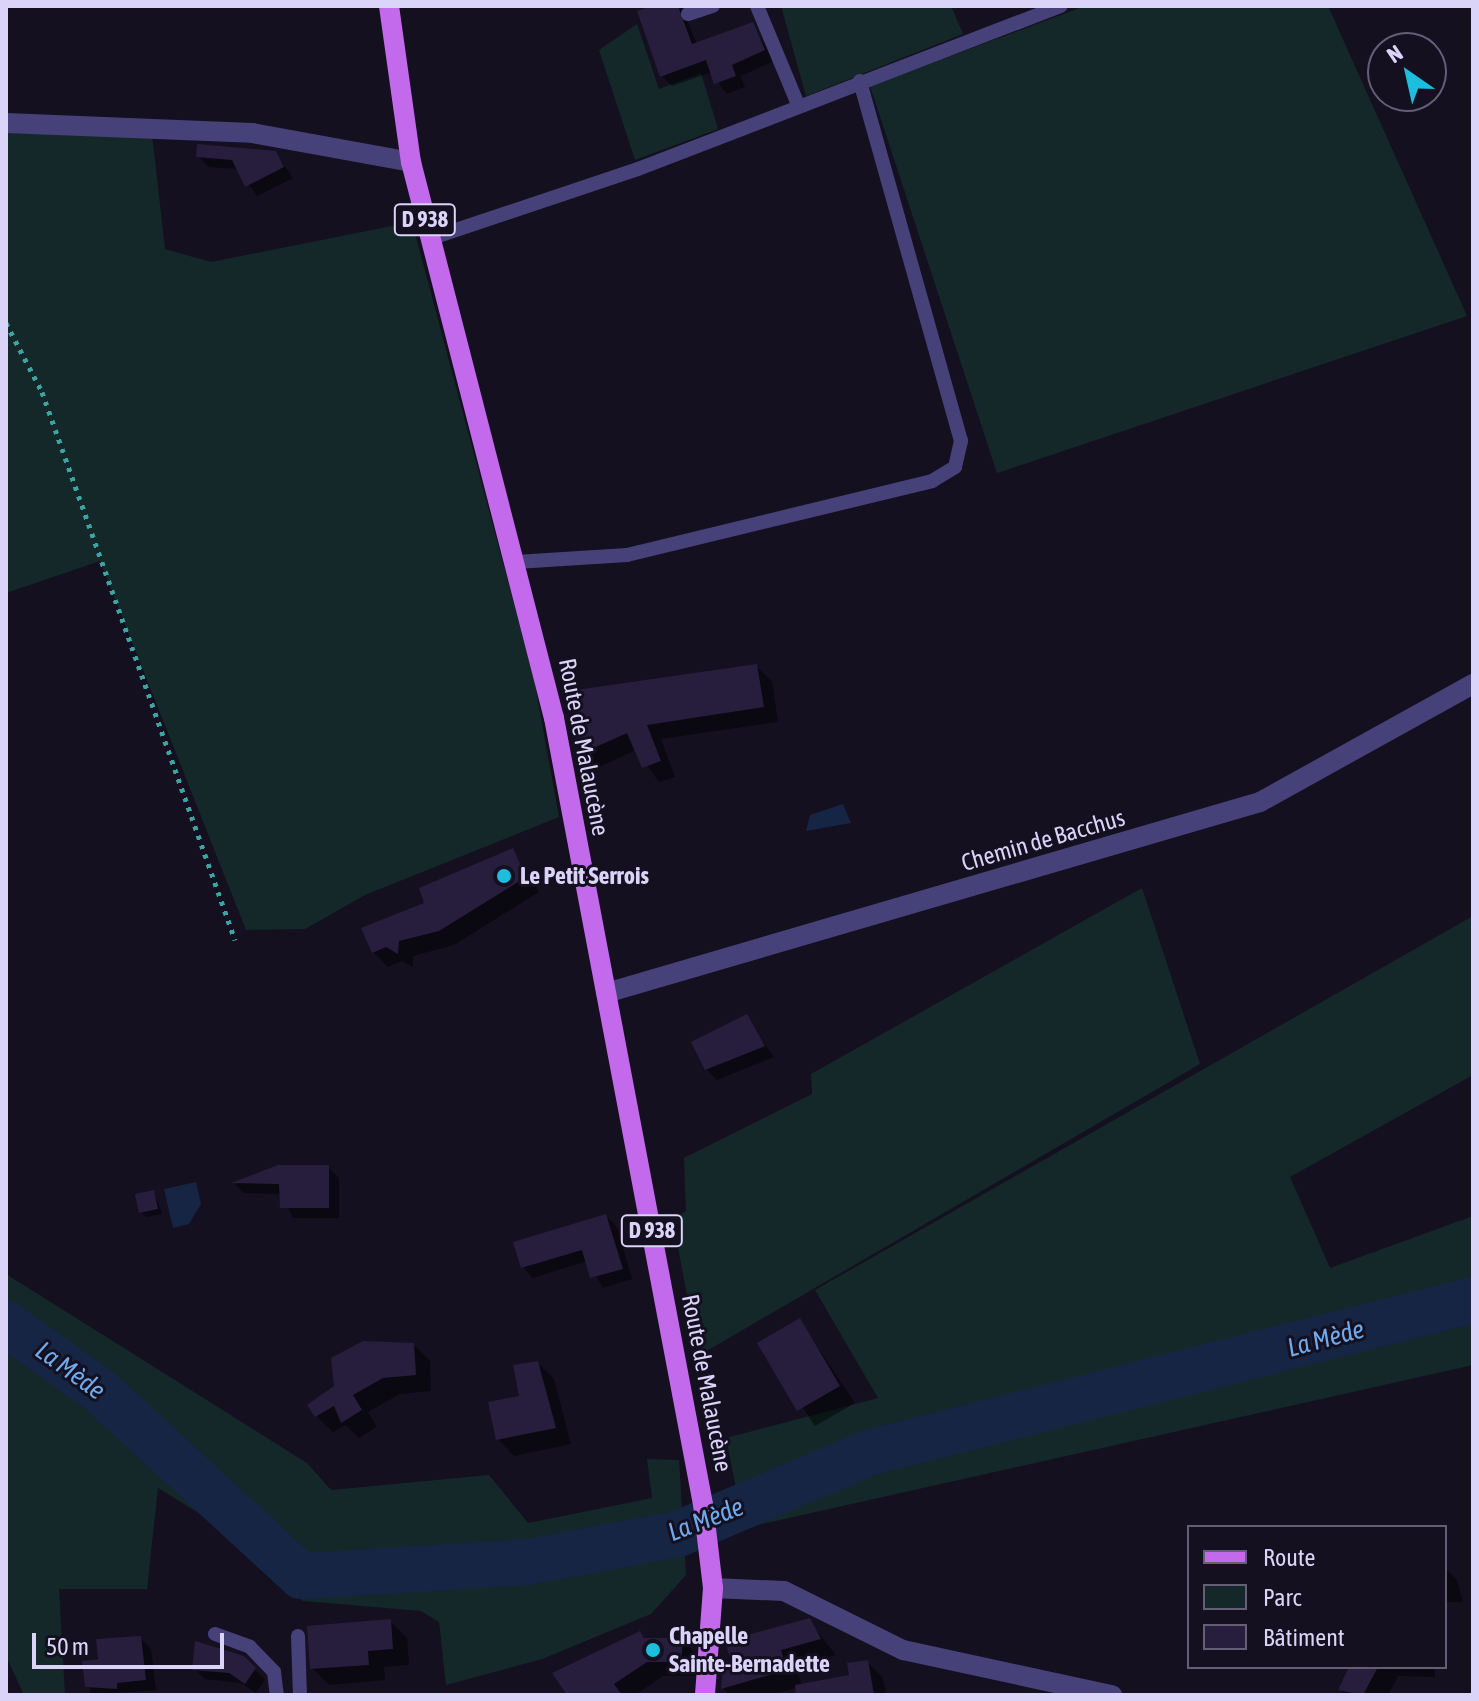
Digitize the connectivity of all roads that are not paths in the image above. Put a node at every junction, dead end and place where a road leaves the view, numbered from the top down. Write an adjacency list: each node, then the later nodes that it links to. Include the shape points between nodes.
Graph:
1 (389, 6): 9 (main road, Route de Malaucène / D 938)
2 (713, 6): 5 (lane)
3 (757, 6): 7 (lane)
4 (1061, 6): 6 (lane)
5 (688, 14)
6 (860, 81): 7 (lane); 11 (lane, via 961,441 955,467 932,481 627,555)
7 (799, 107): 10 (lane)
8 (8, 118): 9 (street, via 252,133)
9 (411, 162): 10 (main road, Route de Malaucène / D 938)
10 (429, 239): 11 (main road, Route de Malaucène / D 938)
11 (516, 562): 13 (main road, Route de Malaucène / D 938)
12 (1473, 684): 13 (street, Chemin de Bacchus, via 1260,802)
13 (606, 993): 14 (main road, Route de Malaucène / D 938, via 712,1553)
14 (713, 1588): 19 (main road, D 938); 20 (street, via 784,1591 903,1650)
15 (215, 1634): 17 (lane, via 250,1647 274,1672)
16 (298, 1636): 18 (lane)
17 (277, 1695)
18 (300, 1695)
19 (705, 1695)
20 (1112, 1695)

